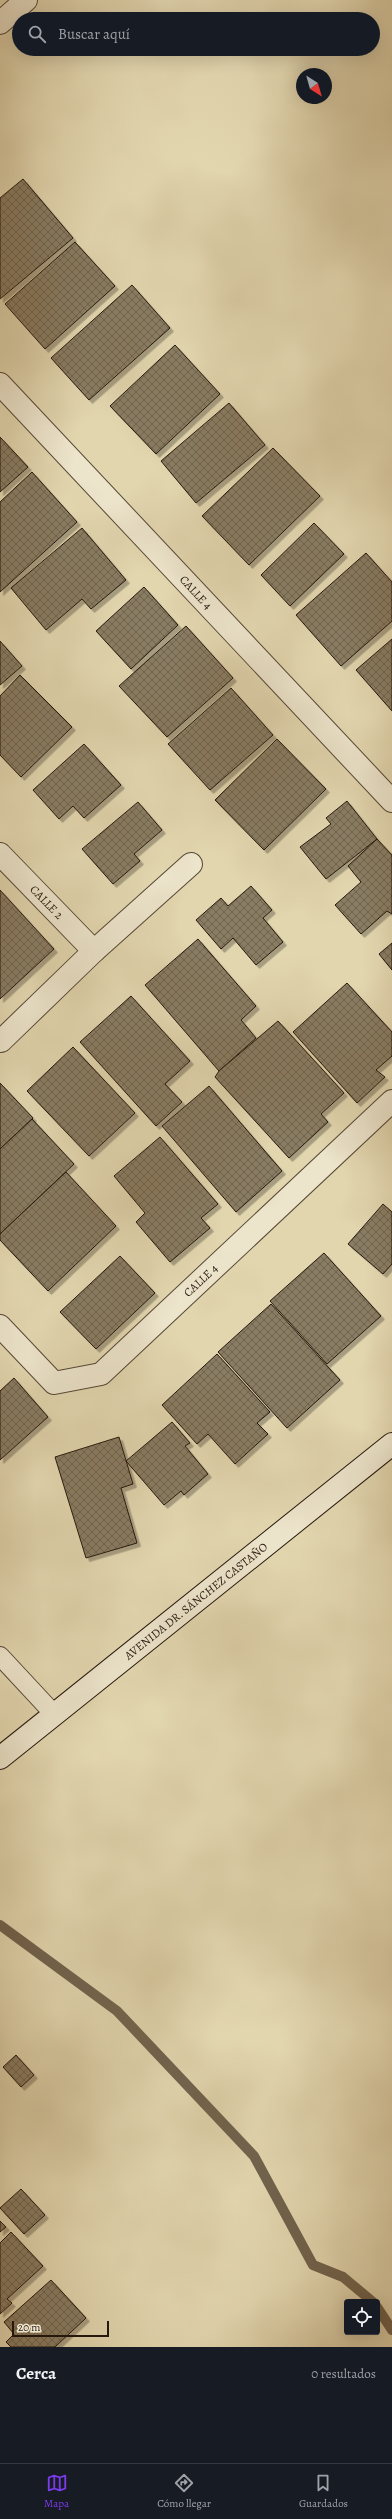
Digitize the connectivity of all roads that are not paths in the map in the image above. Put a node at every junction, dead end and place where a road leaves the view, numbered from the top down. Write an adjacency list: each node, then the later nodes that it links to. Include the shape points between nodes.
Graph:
1 (26, 0): 2 (street)
2 (13, 12)
3 (12, 13): 4 (street)
4 (0, 24)
5 (0, 384): 6 (street, CALLE 4)
6 (392, 801)
7 (0, 854): 9 (street, CALLE 2)
8 (191, 864): 9 (street)
9 (94, 951): 10 (street)
10 (1, 1041)
11 (392, 1101): 12 (street, CALLE 4, via 101,1374 54,1383)
12 (0, 1326)
13 (392, 1444): 15 (street, AVENIDA DR. SÁNCHEZ CASTAÑO)
14 (0, 1656): 15 (lane)
15 (53, 1713): 16 (street, AVENIDA DR. SÁNCHEZ CASTAÑO)
16 (0, 1758)

